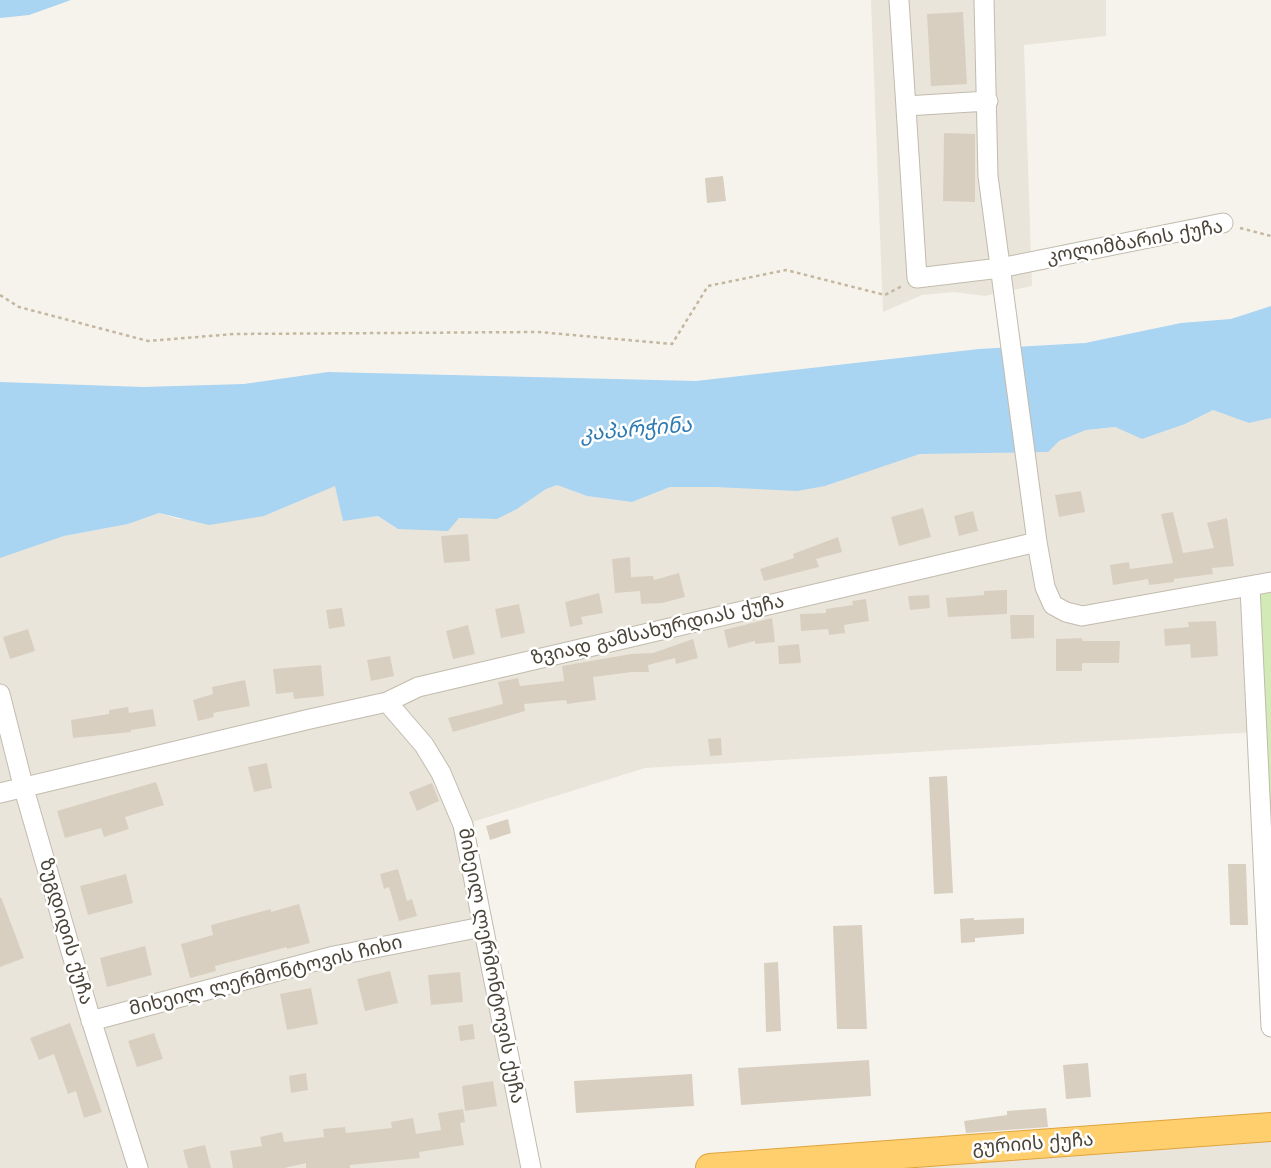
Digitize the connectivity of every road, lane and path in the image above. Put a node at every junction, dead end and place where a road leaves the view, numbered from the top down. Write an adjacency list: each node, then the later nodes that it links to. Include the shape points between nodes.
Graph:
1 (899, 0): 4 (street)
2 (984, 0): 3 (street)
3 (988, 101): 4 (street); 7 (street, via 988,176)
4 (906, 106): 8 (street)
5 (1223, 223): 6 (path, კოლიმბარის ქუჩა); 7 (street, კოლიმბარის ქუჩა)
6 (1271, 236)
7 (1000, 268): 8 (street, კოლიმბარის ქუჩა); 10 (street)
8 (917, 278): 9 (path, via 885,295 786,270 708,286 672,344 539,332 234,334 148,341 19,307)
9 (0, 295)
10 (1037, 542): 12 (street, via 1053,605 1082,616); 14 (street, ზვიად გამსახურდიას ქუჩა, via 418,687)
11 (1271, 582): 12 (street)
12 (1250, 587): 19 (street)
13 (0, 694): 15 (street, ზუგდიდის ქუჩა)
14 (387, 702): 15 (street, ზვიად გამსახურდიას ქუჩა); 17 (street, მიხეილ ლერმონტოვის ქუჩა, via 424,745 463,825)
15 (24, 789): 16 (street, ზვიად გამსახურდიას ქუჩა); 18 (street, ზუგდიდის ქუჩა)
16 (0, 793)
17 (482, 927): 18 (street, მიხეილ ლერმონტოვის ჩიხი, via 334,956); 23 (street, მიხეილ ლერმონტოვის ქუჩა)
18 (91, 1021): 22 (street, ზუგდიდის ქუჩა)
19 (1271, 1027)
20 (1271, 1127): 21 (highway, გურიის ქუჩა)
21 (973, 1159): 24 (highway, გურიის ქუჩა)
22 (138, 1168)
23 (531, 1168)
24 (710, 1168)

